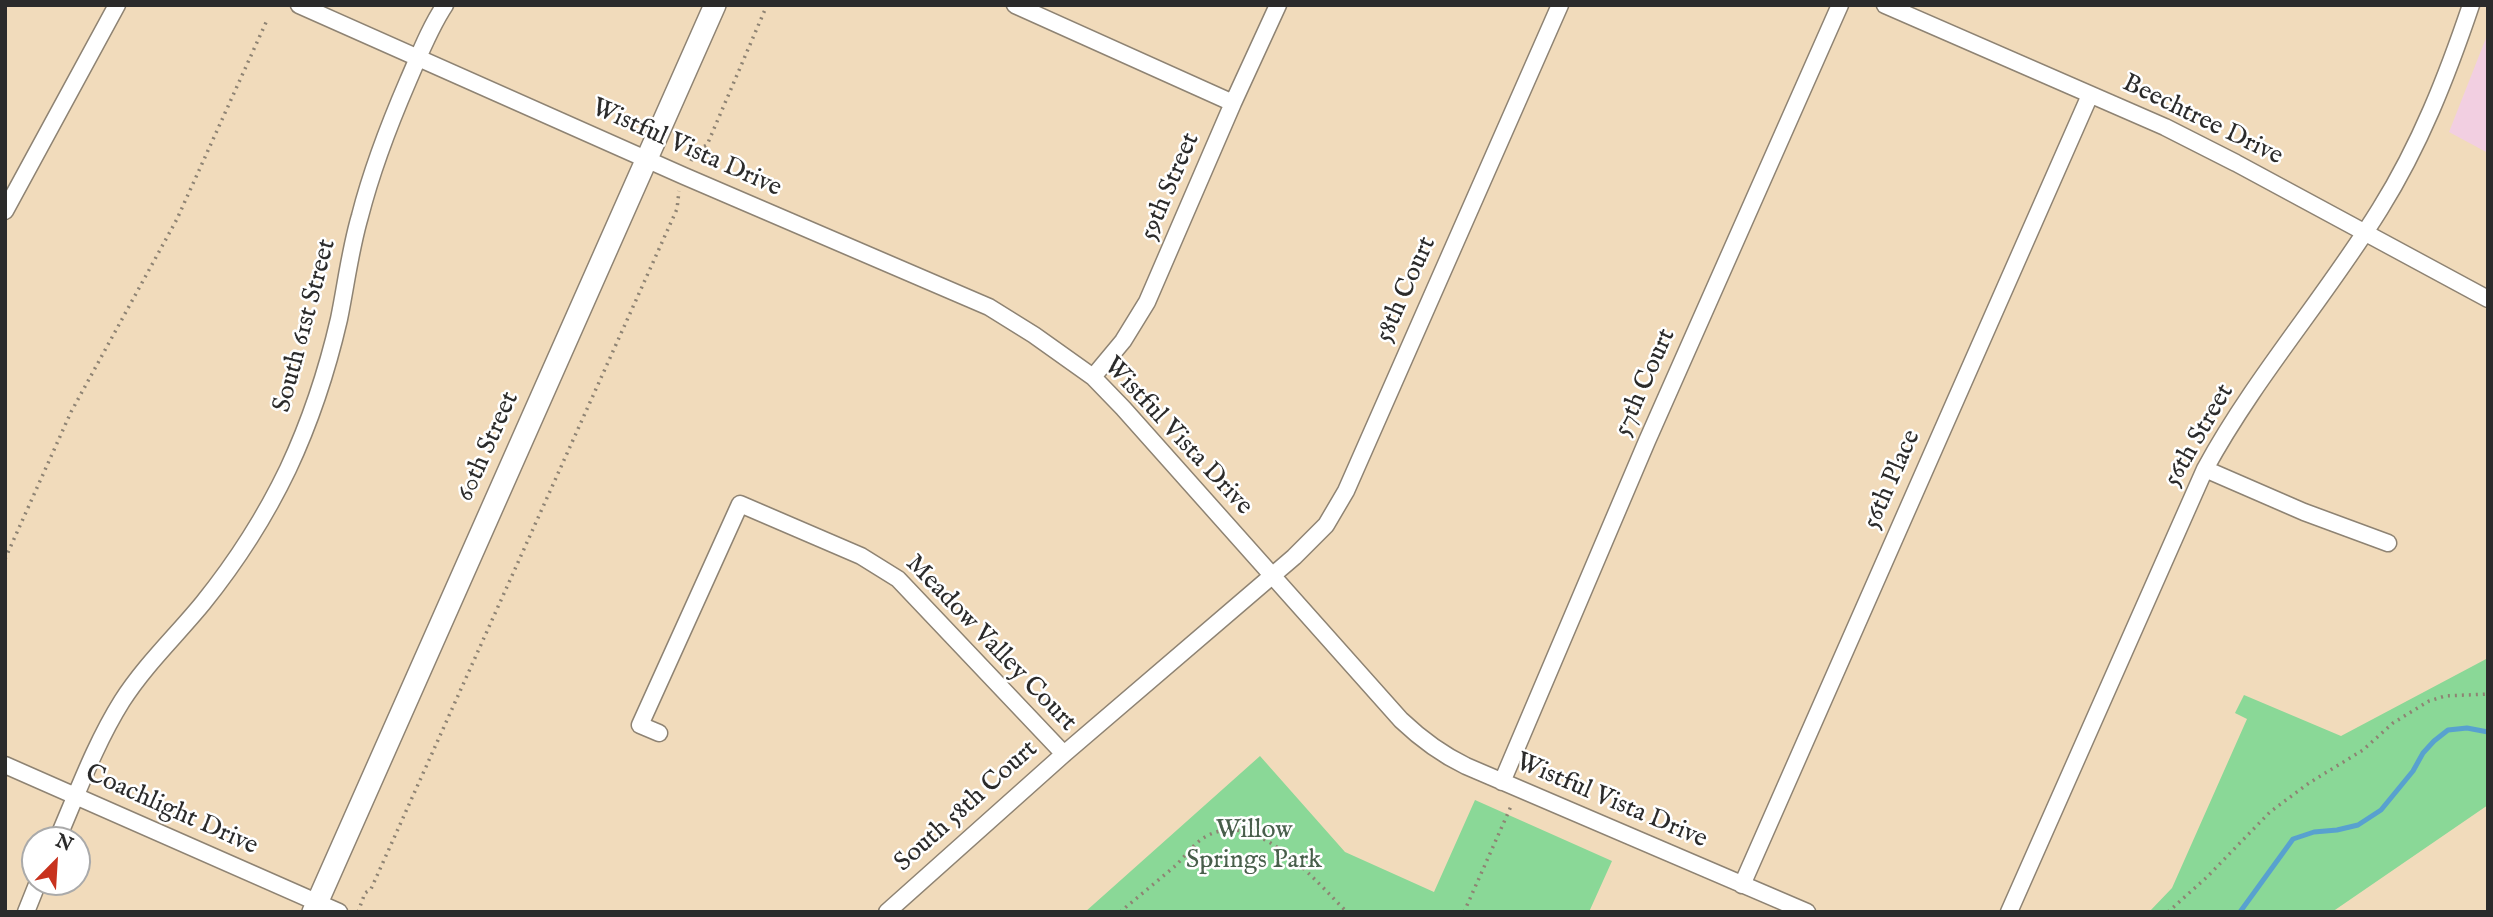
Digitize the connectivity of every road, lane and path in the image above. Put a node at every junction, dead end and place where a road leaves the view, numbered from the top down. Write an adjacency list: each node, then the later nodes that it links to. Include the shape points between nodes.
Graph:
1 (117, 5): 19 (street)
2 (299, 5): 13 (street, Wistful Vista Drive)
3 (445, 5): 13 (street, South 61st Street)
4 (715, 5): 17 (street, 60th Street)
5 (766, 5): 16 (path, via 707,145)
6 (1014, 5): 15 (street)
7 (1278, 5): 15 (street, 59th Street)
8 (1560, 5): 26 (street, 58th Court, via 1340,503 1326,525)
9 (1840, 5): 31 (street, 57th Court)
10 (1885, 5): 14 (street, Beechtree Drive)
11 (2472, 5): 20 (street, 56th Street, via 2427,122)
12 (268, 18): 25 (path, via 177,219 71,412)
13 (418, 58): 17 (street, Wistful Vista Drive); 33 (street, South 61st Street, via 374,165 325,372 288,470 235,560 121,702)
14 (2090, 94): 20 (street, Beechtree Drive, via 2188,139); 35 (street, 56th Place)
15 (1233, 103): 22 (street, 59th Street, via 1143,311)
16 (696, 150)
17 (647, 159): 22 (street, Wistful Vista Drive, via 989,307); 36 (street, 60th Street)
18 (677, 195): 38 (path, via 677,209)
19 (5, 211)
20 (2365, 232): 21 (street, Beechtree Drive); 23 (street, 56th Street)
21 (2488, 299)
22 (1093, 377): 26 (street, Wistful Vista Drive)
23 (2205, 469): 24 (street); 44 (street, 56th Street)
24 (2388, 543)
25 (5, 559)
26 (1272, 576): 29 (street, South 58th Court); 31 (street, Wistful Vista Drive, via 1421,740 1446,757)
27 (2488, 694): 45 (path, via 2437,698 2393,723 2363,750 2270,812)
28 (659, 733): 29 (street, Meadow Valley Court, via 640,725 740,503 861,556 898,579)
29 (1064, 754): 39 (street, South 58th Court)
30 (5, 765): 33 (street, Coachlight Drive)
31 (1502, 782): 32 (street, Wistful Vista Drive)
32 (1518, 789): 35 (street, Wistful Vista Drive); 42 (path)
33 (76, 796): 34 (street, South 61st Street); 36 (street, Coachlight Drive)
34 (63, 826)
35 (1742, 886): 43 (street, Wistful Vista Drive)
36 (315, 907): 37 (street, Coachlight Drive)
37 (339, 912)
38 (358, 912)
39 (887, 912)
40 (1120, 912): 41 (path, via 1204,838 1230,830 1261,837 1279,848)
41 (1347, 912)
42 (1464, 912)
43 (1807, 912)
44 (2009, 912)
45 (2168, 912)

